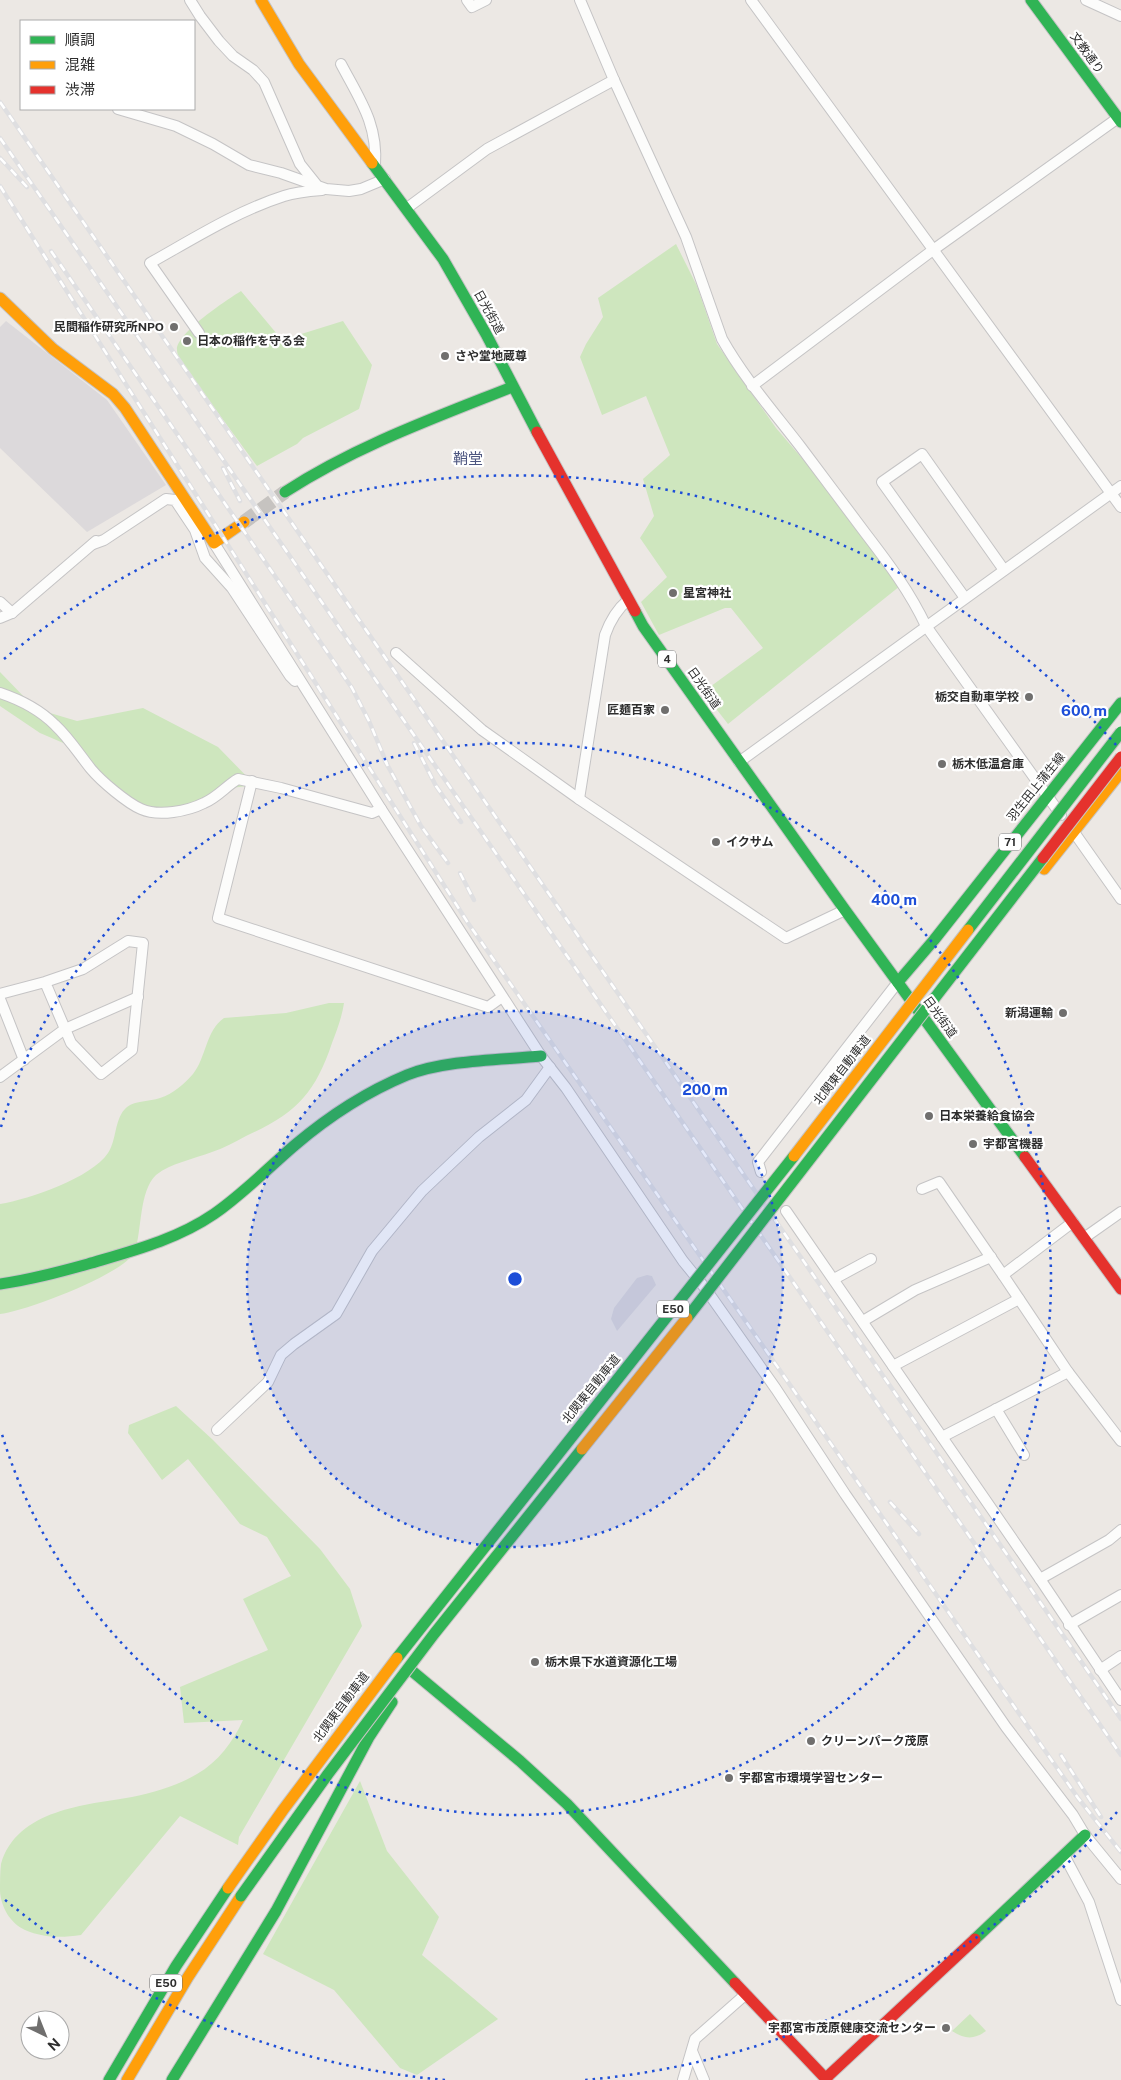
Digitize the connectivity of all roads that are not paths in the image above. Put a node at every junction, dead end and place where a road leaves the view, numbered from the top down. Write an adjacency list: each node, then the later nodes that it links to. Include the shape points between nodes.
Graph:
1 (190, 0): 16 (street, via 233,56 264,82 300,164)
2 (261, 0): 14 (main road, 日光街道 / 4, via 299,64)
3 (467, 0): 4 (street, via 472,7)
4 (486, 0)
5 (580, 0): 11 (street)
6 (751, 0): 18 (street)
7 (1031, 0): 13 (main road, 文教通り)
8 (1086, 0): 9 (street)
9 (1121, 16)
10 (341, 64): 14 (street, via 373,129)
11 (614, 80): 17 (street, via 487,150); 21 (street, via 686,237 722,339)
12 (121, 110): 16 (street, via 176,126 249,165)
13 (1120, 120): 18 (street)
14 (375, 167): 15 (main road, 日光街道 / 4)
15 (385, 179): 16 (street, via 349,191); 17 (main road, 日光街道 / 4)
16 (322, 188): 20 (street, via 284,196 252,209 150,263)
17 (407, 208): 22 (main road, 日光街道 / 4, via 459,286)
18 (933, 250): 21 (street); 26 (street)
19 (0, 298): 23 (main road, via 53,349 113,394)
20 (199, 333)
21 (752, 386): 37 (street, via 901,580)
22 (512, 387): 25 (main road, via 354,451); 33 (main road, 日光街道 / 4)
23 (176, 486): 29 (main road); 30 (street, via 108,530)
24 (1121, 486): 26 (street)
25 (285, 492)
26 (1111, 494): 27 (street); 31 (street)
27 (1121, 507)
28 (244, 522): 29 (main road)
29 (214, 543): 40 (street)
30 (93, 544): 35 (street); 40 (street, via 166,498 174,500 195,530 205,558 232,588 290,676)
31 (1004, 570): 32 (street); 32 (street, via 922,454 882,482)
32 (965, 598): 37 (street)
33 (628, 600): 44 (main road, 日光街道 / 4); 48 (street, via 618,608 605,636)
34 (0, 602): 35 (street)
35 (12, 613): 36 (street)
36 (0, 618)
37 (926, 626): 44 (street); 47 (street)
38 (396, 653): 48 (street, via 482,730)
39 (0, 693): 46 (street, via 24,701 55,724 93,771 115,792 141,809 162,812 203,804 238,779)
40 (310, 696): 49 (street)
41 (1121, 703): 47 (main road, 羽生田上蒲生線 / 71)
42 (1121, 732): 102 (main road, 北関東自動車道 / E50, bridge, via 315,1764 176,1966)
43 (1121, 757): 103 (main road, E50, bridge, via 704,1296 434,1634 328,1774 241,1896)
44 (739, 762): 52 (main road, 日光街道 / 4)
45 (1121, 772): 50 (main road)
46 (252, 781): 49 (street, via 372,813); 56 (street, via 218,918 488,1007)
47 (1047, 796): 50 (street); 54 (main road, 羽生田上蒲生線 / 71)
48 (579, 799): 52 (street, via 786,938)
49 (381, 809): 56 (street)
50 (1074, 833): 51 (street); 59 (main road)
51 (1121, 899)
52 (845, 910): 54 (main road, 日光街道 / 4)
53 (45, 982): 55 (street); 57 (street, via 83,969 128,941 143,943); 60 (street)
54 (898, 982): 59 (main road, 日光街道 / 4); 65 (street, via 758,1162)
55 (0, 994)
56 (502, 996): 61 (street)
57 (138, 997): 60 (street); 60 (street, via 132,1050 100,1074 71,1043)
58 (0, 999): 62 (street)
59 (923, 1016): 69 (main road, 日光街道 / 4)
60 (65, 1029): 62 (street)
61 (541, 1056): 63 (street); 75 (main road, via 442,1066 402,1078 354,1103 306,1135 216,1213 194,1228 168,1240 27,1282)
62 (24, 1060): 64 (street)
63 (550, 1067): 77 (street); 83 (street, via 526,1100 479,1137 422,1191 372,1251 336,1314 282,1355 268,1382)
64 (0, 1077)
65 (761, 1172)
66 (922, 1189): 71 (street, via 940,1182)
67 (786, 1211): 74 (street)
68 (1121, 1212): 70 (street)
69 (1073, 1222): 70 (main road, 日光街道 / 4); 73 (street)
70 (1084, 1238): 76 (main road, 日光街道 / 4)
71 (991, 1257): 73 (street); 79 (street, via 915,1290)
72 (870, 1259): 74 (street)
73 (1003, 1275): 78 (street)
74 (834, 1279): 79 (street)
75 (0, 1284)
76 (1121, 1289)
77 (709, 1296): 93 (main road); 95 (street, via 1006,1727)
78 (1019, 1298): 80 (street); 81 (street)
79 (863, 1321): 80 (street)
80 (893, 1366): 84 (street)
81 (1068, 1372): 82 (street); 85 (street)
82 (996, 1409): 84 (street); 86 (street)
83 (217, 1430)
84 (942, 1437): 88 (street)
85 (1121, 1441)
86 (1024, 1455)
87 (1121, 1530): 88 (street)
88 (1040, 1578): 90 (street)
89 (1121, 1595): 90 (street)
90 (1069, 1625): 92 (street)
91 (1121, 1656): 92 (street)
92 (1100, 1670): 94 (street)
93 (412, 1671): 98 (main road, via 567,1804); 104 (main road, via 369,1737 276,1911)
94 (1121, 1700)
95 (1085, 1835): 96 (main road); 97 (street)
96 (1064, 1855): 99 (street, via 1089,1902); 101 (main road)
97 (1121, 1879)
98 (746, 1994): 100 (street, via 695,2039); 101 (main road)
99 (1121, 2000)
100 (692, 2051): 105 (street); 106 (street)
101 (827, 2079)
102 (109, 2080)
103 (127, 2080)
104 (172, 2080)
105 (684, 2080)
106 (704, 2080)

